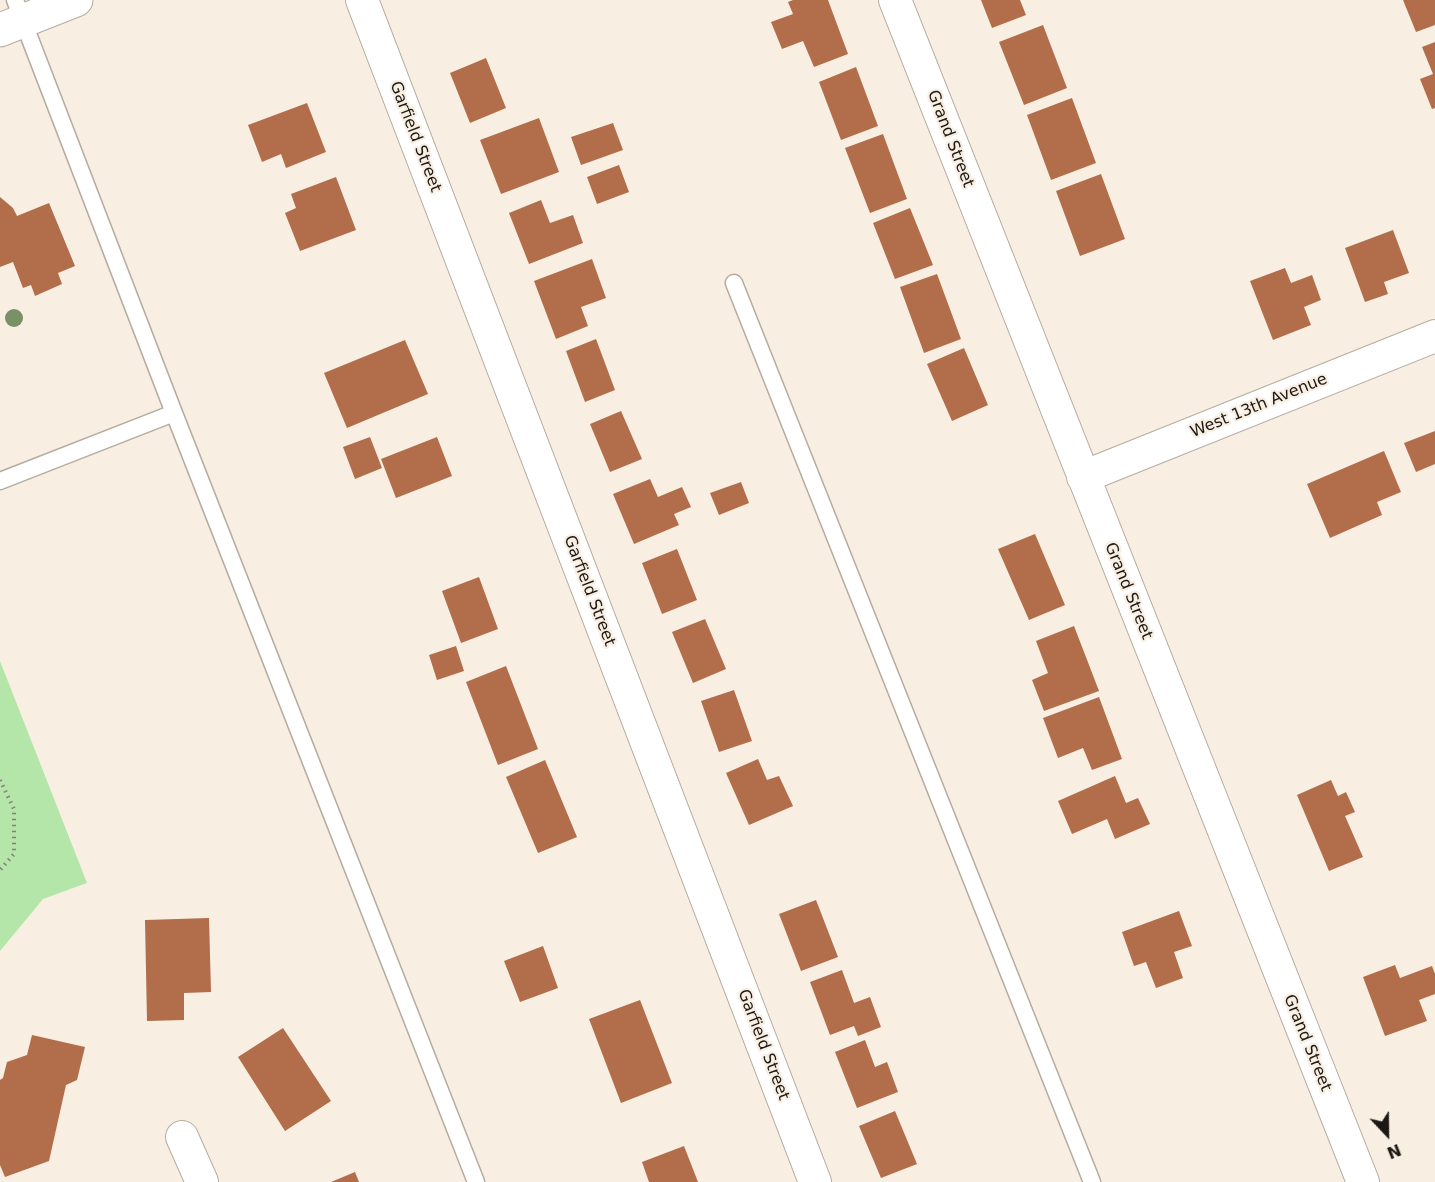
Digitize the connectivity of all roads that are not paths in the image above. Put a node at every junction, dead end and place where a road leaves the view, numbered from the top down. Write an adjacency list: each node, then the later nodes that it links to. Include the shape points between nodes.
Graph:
1 (76, 0): 4 (main road)
2 (362, 0): 13 (street, Garfield Street)
3 (895, 0): 8 (street, Grand Street)
4 (13, 17): 7 (lane)
5 (734, 283): 14 (lane)
6 (1435, 336): 8 (street, West 13th Avenue)
7 (174, 413): 9 (lane); 12 (lane)
8 (1083, 477): 15 (street, Grand Street)
9 (0, 481)
10 (182, 1137): 11 (street)
11 (201, 1182)
12 (476, 1182)
13 (815, 1182)
14 (1092, 1182)
15 (1363, 1182)

